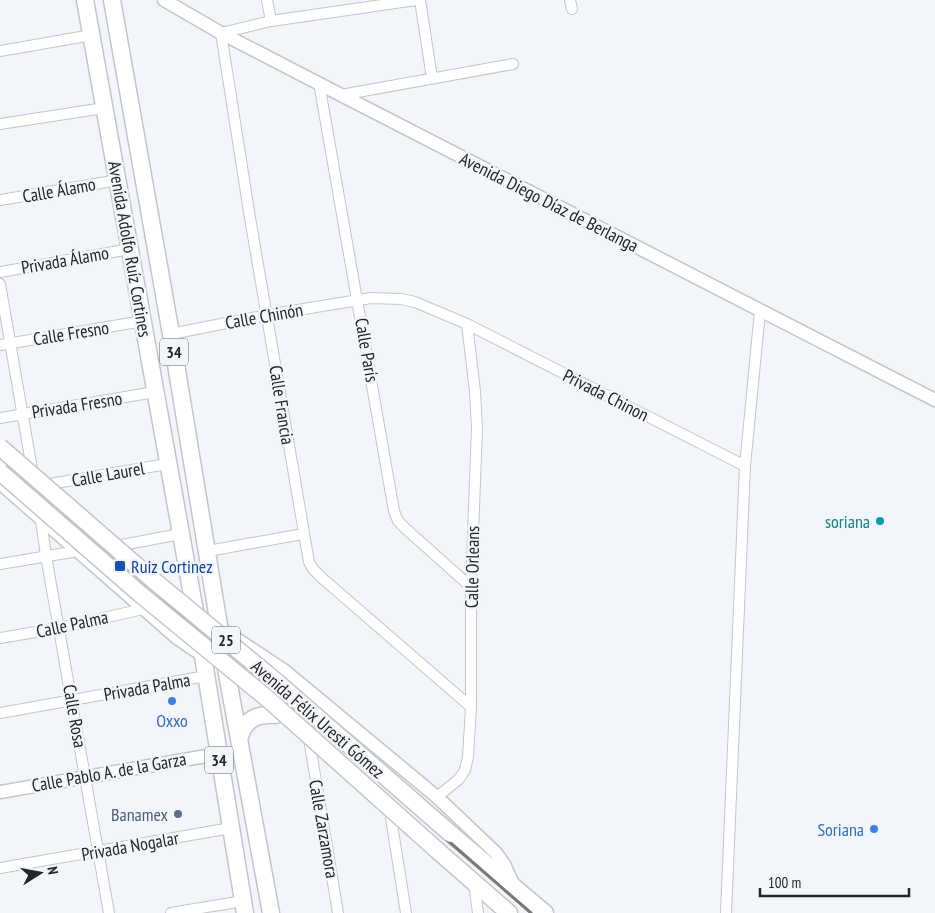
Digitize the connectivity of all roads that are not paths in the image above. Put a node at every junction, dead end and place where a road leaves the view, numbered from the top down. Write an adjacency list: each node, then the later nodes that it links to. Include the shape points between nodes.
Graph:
1 (85, 0): 8 (main road, Avenida Adolfo Ruíz Cortines / 34)
2 (112, 0): 26 (main road, Avenida Adolfo Ruíz Cortines / 34)
3 (164, 0): 7 (street, Avenida Diego Díaz de Berlanga)
4 (267, 0): 6 (street)
5 (418, 0): 6 (street); 11 (street)
6 (271, 21): 7 (street)
7 (221, 33): 12 (street, Avenida Diego Díaz de Berlanga); 23 (street, Calle Francia)
8 (92, 34): 9 (street); 14 (main road, Avenida Adolfo Ruíz Cortines / 34)
9 (0, 51)
10 (513, 64): 11 (street)
11 (432, 78): 13 (street)
12 (319, 83): 13 (street, Avenida Diego Díaz de Berlanga); 21 (street, Calle París)
13 (341, 95): 22 (street, Avenida Diego Díaz de Berlanga)
14 (104, 108): 15 (street); 16 (main road, Avenida Adolfo Ruíz Cortines / 34)
15 (0, 124)
16 (118, 180): 17 (street, Calle Álamo); 18 (main road, Avenida Adolfo Ruíz Cortines / 34)
17 (0, 200)
18 (130, 249): 19 (street, Privada Álamo); 24 (main road, Avenida Adolfo Ruíz Cortines / 34)
19 (0, 272)
20 (0, 284): 27 (street)
21 (358, 300): 23 (street, Calle Chinón); 25 (street, Calle Chinón, via 401,299); 48 (street, Calle París, via 394,511 406,529)
22 (760, 311): 29 (street, Avenida Diego Díaz de Berlanga); 35 (street)
23 (267, 315): 26 (street, Calle Chinón); 42 (street, Calle Francia)
24 (143, 321): 27 (street, Calle Fresno); 28 (main road, Avenida Adolfo Ruíz Cortines / 34)
25 (467, 324): 35 (street, Privada Chinon); 48 (street, Calle Orleans, via 477,428)
26 (171, 334): 45 (main road, Avenida Adolfo Ruíz Cortines / 34)
27 (5, 344): 30 (street)
28 (155, 392): 30 (street, Privada Fresno); 34 (main road, Avenida Adolfo Ruíz Cortines / 34)
29 (935, 400)
30 (24, 414): 31 (street, Privada Fresno); 36 (street)
31 (0, 418)
32 (0, 441): 36 (street)
33 (0, 447): 75 (main road, Avenida Félix Uresti Gómez / 25, bridge)
34 (167, 464): 38 (street, Calle Laurel); 41 (main road, Avenida Adolfo Ruíz Cortines / 34)
35 (744, 466): 85 (street)
36 (32, 469): 38 (street)
37 (0, 472): 74 (main road, Avenida Félix Uresti Gómez / 25, bridge, via 140,594 269,700)
38 (50, 484): 43 (street)
39 (3, 488): 40 (street)
40 (41, 520): 44 (street); 46 (street, Calle Rosa)
41 (180, 534): 43 (street); 50 (main road, Avenida Adolfo Ruíz Cortines / 34)
42 (303, 534): 45 (street); 61 (street, Calle Francia, via 313,569)
43 (122, 545): 49 (street)
44 (78, 551): 46 (street); 51 (street)
45 (208, 551): 53 (main road, Avenida Adolfo Ruíz Cortines / 34)
46 (46, 556): 47 (street); 52 (street, Calle Rosa)
47 (0, 564)
48 (471, 587): 61 (street, Calle Orleans)
49 (174, 589): 50 (street); 51 (street, via 175,598 171,605)
50 (193, 606): 53 (street); 55 (main road, Avenida Adolfo Ruíz Cortines / 34)
51 (143, 609): 52 (street, Calle Palma); 55 (street)
52 (60, 628): 54 (street, Calle Palma); 60 (street, Calle Rosa)
53 (220, 628): 56 (street); 57 (main road, Avenida Adolfo Ruíz Cortines / 34)
54 (0, 638)
55 (202, 656): 57 (street); 58 (main road, Avenida Adolfo Ruíz Cortines / 34)
56 (285, 671): 59 (street, via 266,674 258,685); 69 (street)
57 (227, 674): 59 (street); 64 (main road, Avenida Adolfo Ruíz Cortines / 34)
58 (206, 676): 60 (street, Privada Palma); 66 (main road, Avenida Adolfo Ruíz Cortines / 34)
59 (257, 698): 63 (street)
60 (72, 700): 62 (street, Privada Palma); 67 (street, Calle Rosa)
61 (471, 708): 69 (street, Calle Orleans, via 465,770)
62 (0, 713)
63 (276, 714): 64 (main road, via 255,716 245,725); 65 (street)
64 (240, 738): 79 (main road, Avenida Adolfo Ruíz Cortines / 34)
65 (310, 745): 70 (street); 80 (street, Calle Zarzamora)
66 (218, 754): 67 (street, Calle Pablo A. de la Garza); 71 (main road, Avenida Adolfo Ruíz Cortines / 34)
67 (86, 776): 68 (street, Calle Pablo A. de la Garza); 72 (street, Calle Rosa)
68 (0, 792)
69 (437, 797): 75 (street, via 496,853)
70 (391, 818): 74 (street, via 436,858); 81 (street)
71 (230, 828): 72 (street, Privada Nogalar); 76 (main road, Avenida Adolfo Ruíz Cortines / 34)
72 (98, 851): 73 (street, Privada Nogalar); 77 (street, Calle Rosa)
73 (0, 868)
74 (469, 878): 82 (street); 83 (main road, Avenida Félix Uresti Gómez / 25)
75 (514, 886): 84 (main road, Avenida Félix Uresti Gómez / 25)
76 (244, 907): 78 (street)
77 (109, 913)
78 (171, 913)
79 (271, 913)
80 (338, 913)
81 (406, 913)
82 (478, 913)
83 (508, 913)
84 (545, 913)
85 (726, 913)

